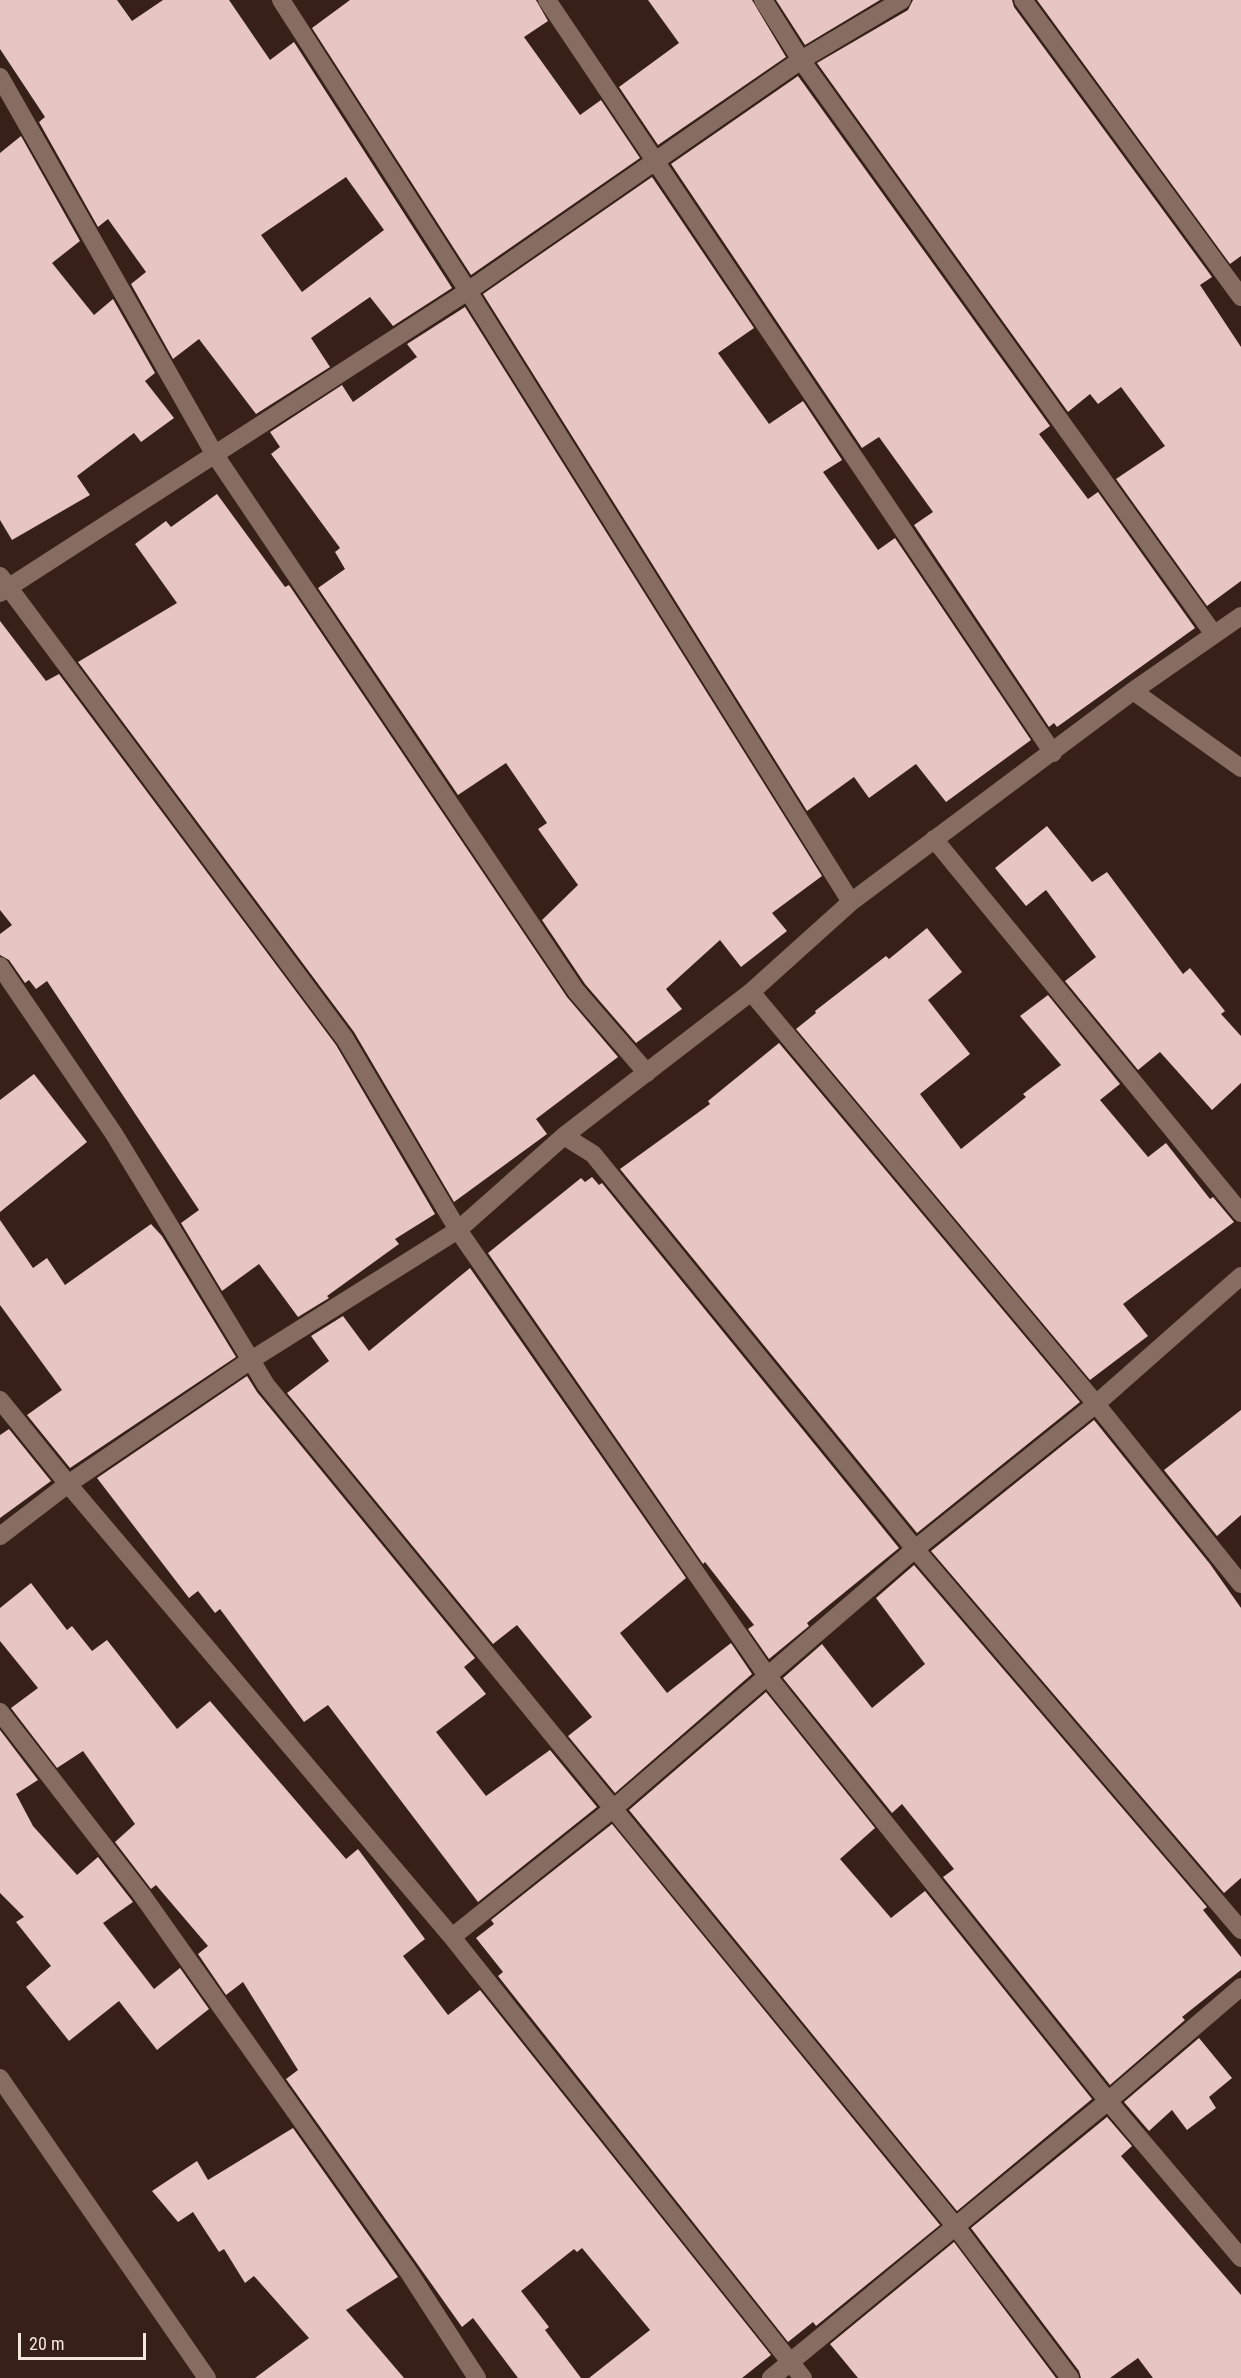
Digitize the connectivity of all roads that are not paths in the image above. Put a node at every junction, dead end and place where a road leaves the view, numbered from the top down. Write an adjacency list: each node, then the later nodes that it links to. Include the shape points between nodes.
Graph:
1 (281, 0): 9 (street)
2 (547, 0): 8 (street)
3 (763, 0): 6 (street)
4 (902, 0): 6 (street)
5 (1023, 0): 10 (street)
6 (801, 60): 8 (street); 14 (street)
7 (0, 77): 11 (street)
8 (655, 160): 9 (street); 16 (street)
9 (468, 291): 11 (street); 19 (street)
10 (1241, 297)
11 (215, 455): 12 (street); 22 (street, via 576,991)
12 (3, 585): 25 (street, via 345,1040)
13 (1241, 616): 14 (street)
14 (1213, 633): 15 (street)
15 (1133, 691): 16 (street); 17 (street)
16 (1053, 753): 18 (street)
17 (1241, 768)
18 (934, 839): 19 (street); 24 (street)
19 (852, 902): 21 (street)
20 (0, 966): 27 (street, via 114,1134)
21 (751, 992): 22 (street); 29 (street)
22 (647, 1073): 23 (street)
23 (564, 1136): 25 (street); 32 (street, via 592,1154)
24 (1241, 1213)
25 (458, 1230): 27 (street); 34 (street)
26 (1241, 1276): 29 (street)
27 (250, 1360): 30 (street); 36 (street, via 266,1385)
28 (0, 1400): 30 (street)
29 (1096, 1404): 32 (street); 33 (street)
30 (68, 1484): 31 (street); 38 (street)
31 (0, 1536)
32 (915, 1549): 34 (street); 37 (street)
33 (1241, 1584)
34 (768, 1677): 36 (street); 41 (street)
35 (0, 1712): 46 (street, via 142,1895 408,2271)
36 (614, 1808): 38 (street); 42 (street)
37 (1241, 1930)
38 (452, 1937): 44 (street)
39 (1241, 1987): 41 (street)
40 (0, 2078): 45 (street)
41 (1108, 2101): 42 (street); 43 (street)
42 (956, 2227): 44 (street); 49 (street)
43 (1241, 2258)
44 (791, 2362): 47 (street); 48 (street)
45 (207, 2378)
46 (477, 2378)
47 (771, 2378)
48 (803, 2378)
49 (1070, 2378)

